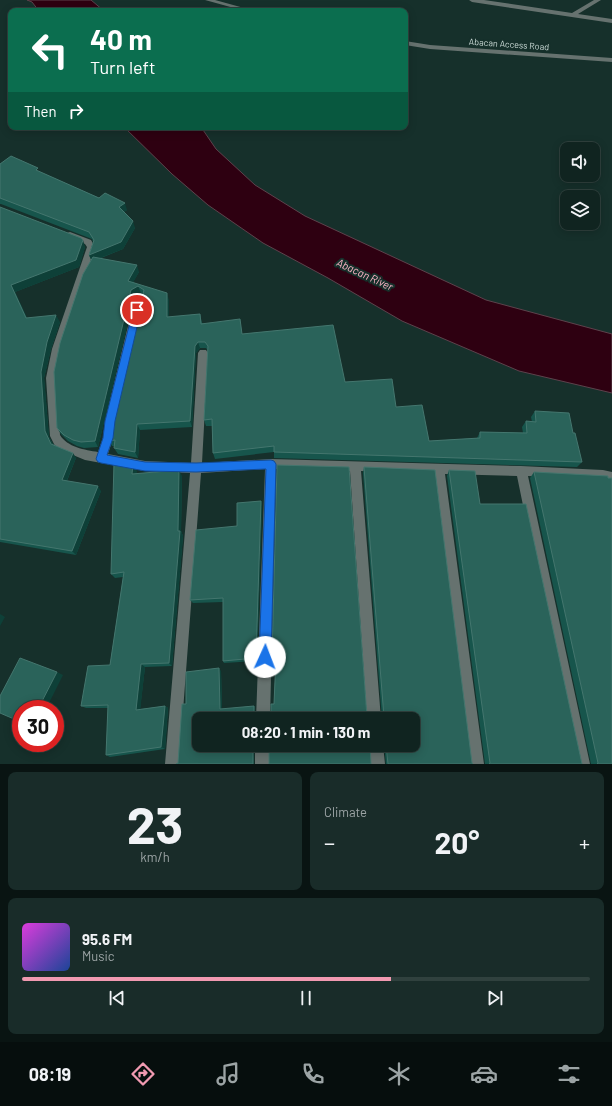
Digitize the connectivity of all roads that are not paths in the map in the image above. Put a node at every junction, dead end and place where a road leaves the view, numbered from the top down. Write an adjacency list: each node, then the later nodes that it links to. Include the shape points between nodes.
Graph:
1 (208, 0): 4 (street)
2 (472, 0): 5 (street)
3 (598, 0): 5 (street)
4 (240, 8)
5 (574, 14): 6 (street)
6 (612, 20)
7 (408, 43): 8 (street, Abacan Access Road)
8 (612, 60)
9 (58, 230): 12 (street, via 88,242 91,247 57,349 51,378 55,436 60,445)
10 (140, 297): 12 (street)
11 (203, 353): 15 (street)
12 (101, 459): 15 (street, via 145,466)
13 (271, 464): 14 (street); 15 (street); 19 (street)
14 (354, 466): 16 (street); 20 (street)
15 (196, 468): 23 (street)
16 (439, 469): 17 (street); 26 (street)
17 (521, 471): 18 (street); 27 (street)
18 (612, 477)
19 (263, 712)
20 (373, 712)
21 (262, 752): 24 (street)
22 (377, 752): 25 (street)
23 (172, 764)
24 (262, 764)
25 (378, 764)
26 (477, 764)
27 (583, 764)

